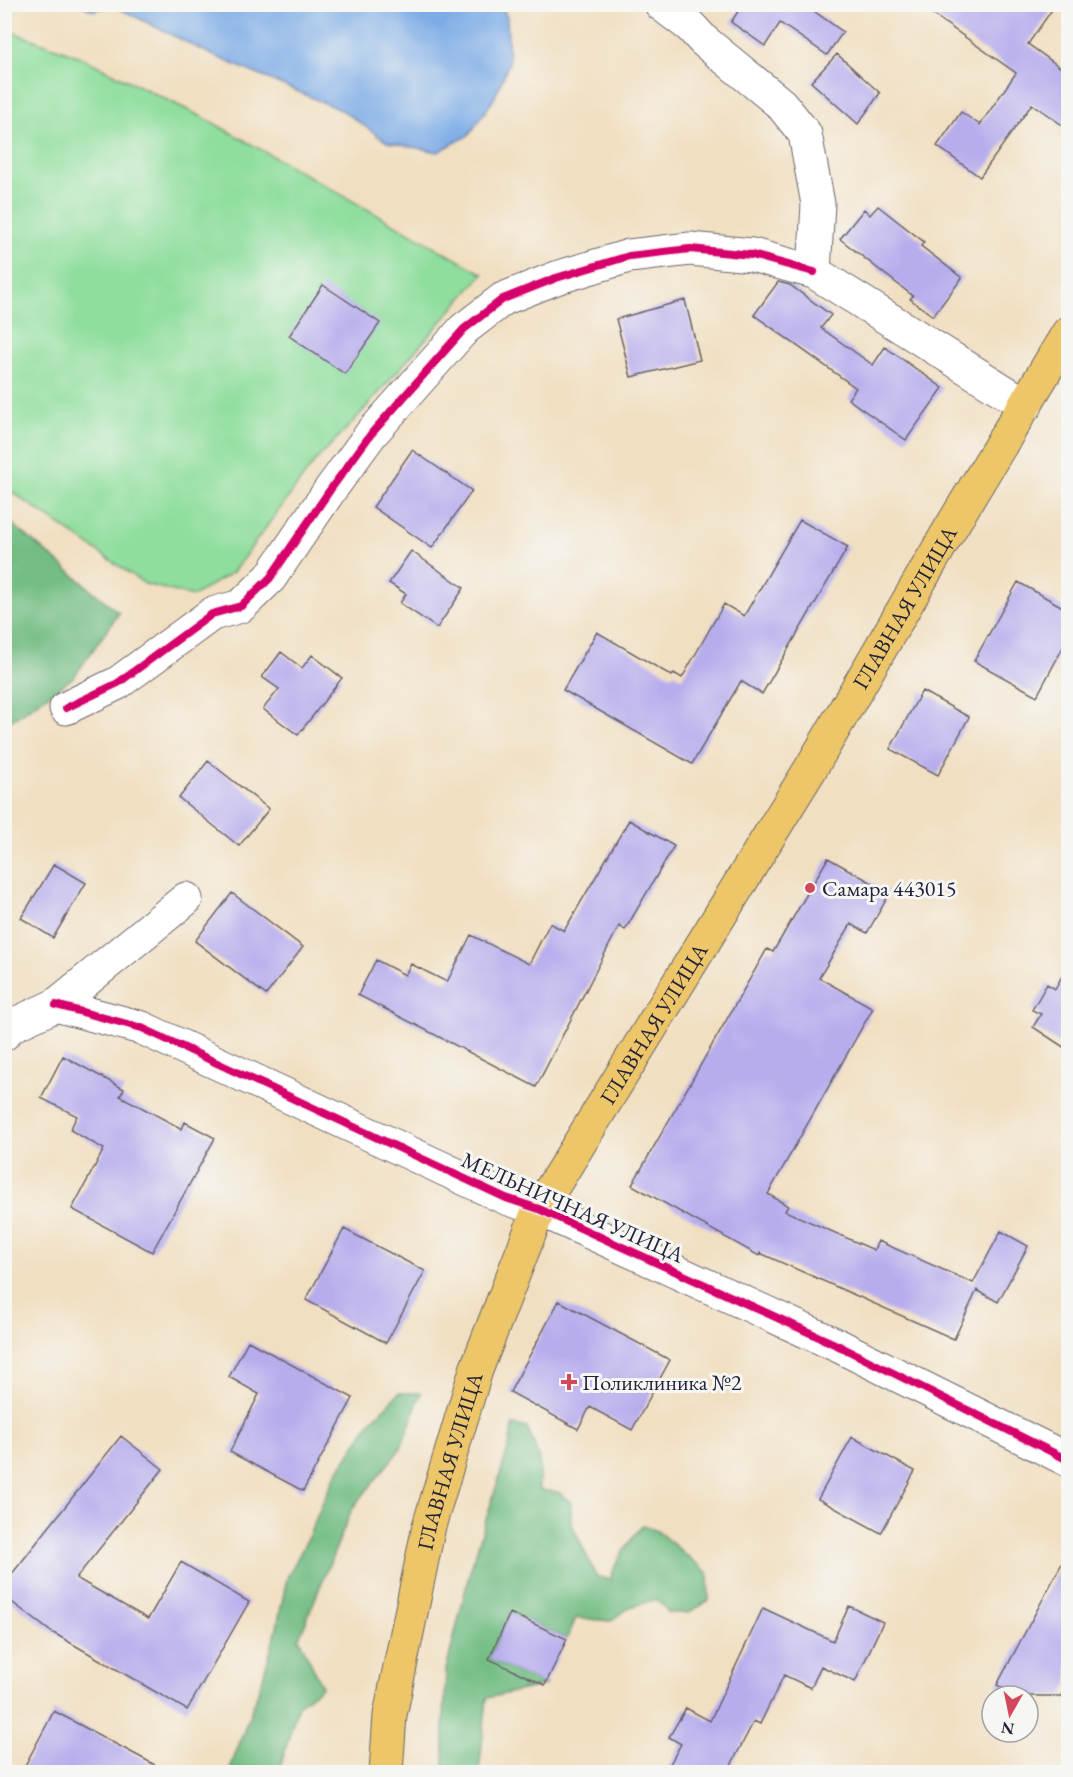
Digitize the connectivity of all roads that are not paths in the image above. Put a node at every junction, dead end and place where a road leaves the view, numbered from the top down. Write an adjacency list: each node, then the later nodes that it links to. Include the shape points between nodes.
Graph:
1 (661, 4): 2 (street)
2 (698, 15): 3 (street, via 704,41 781,104 805,134 818,204)
3 (814, 272): 5 (street); 6 (street, via 752,255 690,249 629,256 502,299 464,329 371,434 270,578 241,606 212,614 118,683)
4 (1068, 333): 5 (main road, ГЛАВНАЯ УЛИЦА)
5 (1026, 405): 10 (main road, ГЛАВНАЯ УЛИЦА, via 811,768)
6 (66, 708)
7 (186, 899): 8 (street)
8 (56, 1005): 9 (street, via 12,1026); 10 (street, МЕЛЬНИЧНАЯ УЛИЦА, via 142,1028 506,1198)
9 (4, 1034)
10 (539, 1209): 11 (street, МЕЛЬНИЧНАЯ УЛИЦА, via 841,1347); 12 (main road, ГЛАВНАЯ УЛИЦА, via 476,1370 429,1526 390,1715)
11 (1068, 1460)
12 (386, 1773)

